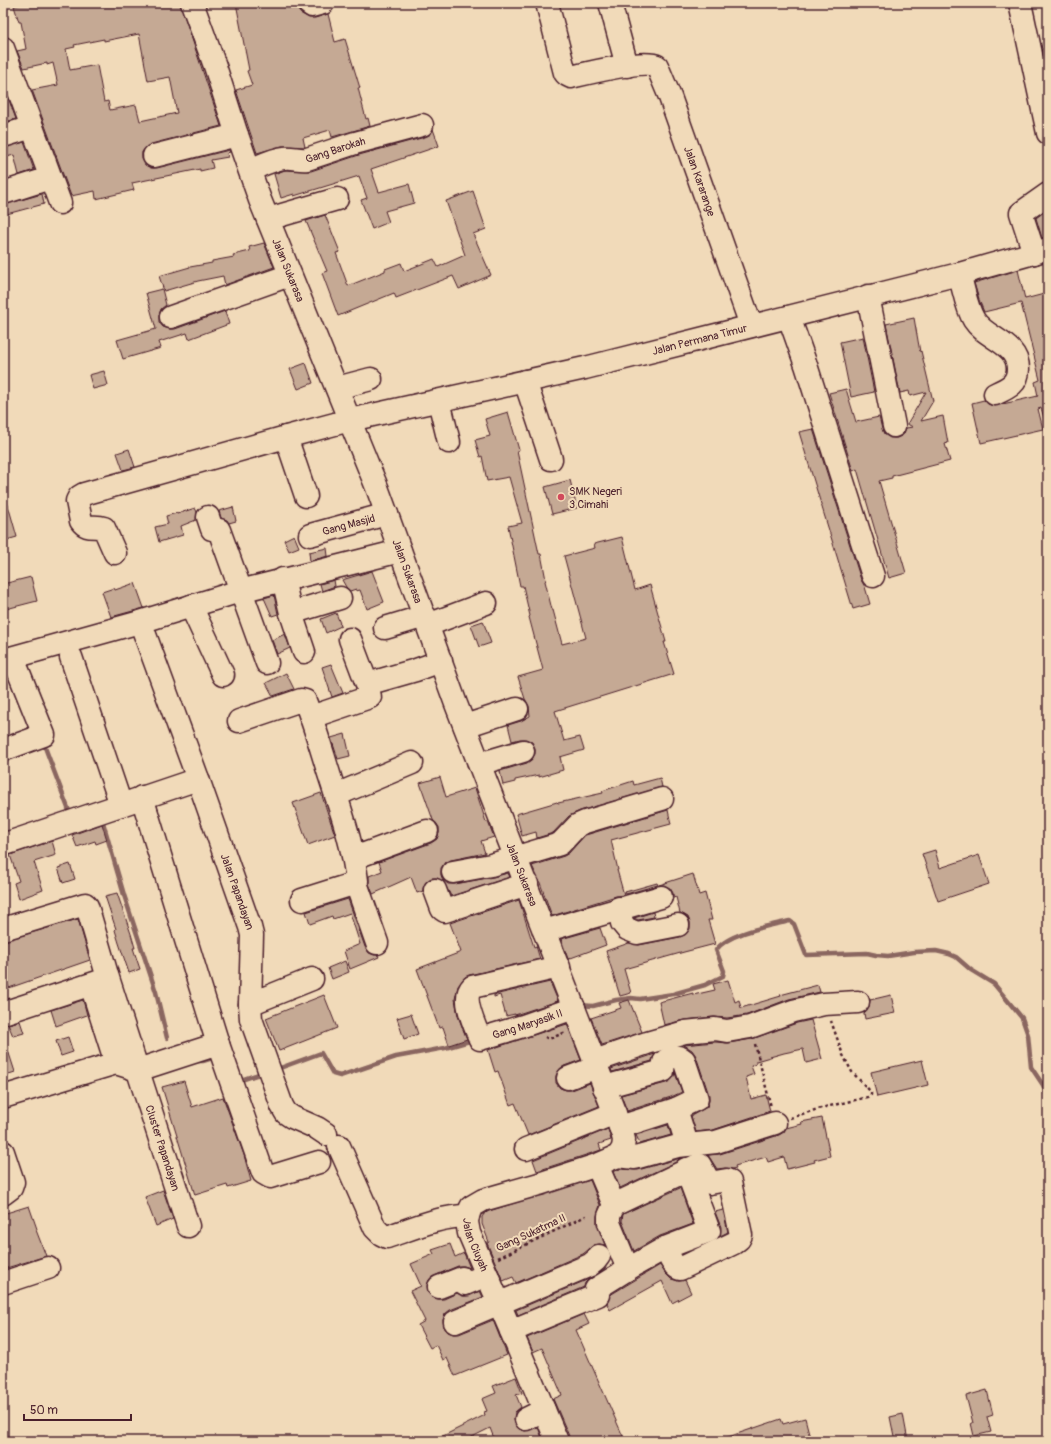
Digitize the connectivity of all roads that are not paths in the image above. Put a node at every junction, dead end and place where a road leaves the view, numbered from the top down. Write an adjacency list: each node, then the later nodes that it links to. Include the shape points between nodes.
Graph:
1 (192, 3): 13 (street, Jalan Sukarasa)
2 (308, 3): 3 (street, via 312,6)
3 (323, 3)
4 (547, 3): 8 (street, Jalan Kararange, via 567,76)
5 (610, 3): 8 (street)
6 (1020, 3): 12 (street)
7 (3, 48): 9 (street)
8 (626, 66): 29 (street, Jalan Kararange, via 657,66)
9 (8, 78): 11 (street)
10 (422, 125): 16 (street, Gang Barokah, via 307,159 282,158)
11 (32, 127): 14 (street); 17 (street)
12 (1048, 133)
13 (237, 134): 15 (street); 16 (street, Jalan Sukarasa)
14 (3, 136)
15 (154, 156)
16 (250, 170): 22 (street, Jalan Sukarasa)
17 (50, 178): 18 (street); 21 (street)
18 (3, 193)
19 (1048, 194): 23 (street, via 1021,213)
20 (337, 198): 22 (street)
21 (60, 203)
22 (268, 219): 24 (street, Jalan Sukarasa)
23 (1041, 251): 25 (street, Jalan Permana Timur)
24 (290, 274): 27 (street); 32 (street, Jalan Sukarasa)
25 (959, 274): 26 (street, Jalan Permana Timur); 33 (street, via 974,320 1008,348 1018,364 1018,374 1014,383)
26 (868, 296): 28 (street, Jalan Permana Timur); 36 (street)
27 (178, 309)
28 (789, 317): 29 (street, Jalan Permana Timur); 46 (street)
29 (750, 326): 31 (street, Jalan Permana Timur)
30 (371, 379): 32 (street)
31 (525, 381): 34 (street, Jalan Permana Timur); 39 (street)
32 (337, 388): 35 (street, Jalan Sukarasa)
33 (995, 394)
34 (439, 401): 35 (street, Jalan Permana Timur); 38 (street)
35 (350, 420): 37 (street, Jalan Permana Timur); 41 (street, Jalan Sukarasa)
36 (894, 426)
37 (286, 437): 40 (street); 45 (street, Jalan Permana Timur, via 79,497 77,500 81,521 90,527 104,528)
38 (449, 442)
39 (552, 459)
40 (306, 496)
41 (387, 514): 43 (street, Gang Masjid); 44 (street, Jalan Sukarasa)
42 (208, 518): 48 (street, via 212,529 219,530)
43 (310, 535)
44 (400, 551): 47 (street); 53 (street, Jalan Sukarasa)
45 (115, 553)
46 (873, 576)
47 (283, 579): 48 (street); 52 (street)
48 (240, 591): 51 (street); 61 (street)
49 (340, 598): 52 (street)
50 (486, 603): 53 (street)
51 (191, 606): 59 (street); 62 (street)
52 (291, 613): 57 (street)
53 (426, 620): 54 (street); 60 (street, Jalan Sukarasa)
54 (385, 628)
55 (144, 632): 72 (street, Jalan Papandayan)
56 (350, 639): 63 (street)
57 (304, 652)
58 (71, 657): 76 (street)
59 (8, 659): 68 (street, via 44,735)
60 (441, 661): 63 (street); 67 (street, Jalan Sukarasa)
61 (267, 663)
62 (222, 675)
63 (367, 684): 65 (street, via 369,698)
64 (517, 709): 67 (street)
65 (311, 717): 66 (street, via 305,702 301,700); 73 (street)
66 (239, 721)
67 (465, 726): 71 (street, Jalan Sukarasa)
68 (3, 750)
69 (523, 751): 71 (street)
70 (412, 763): 73 (street)
71 (480, 764): 79 (street, Jalan Sukarasa)
72 (198, 779): 74 (street); 96 (street, Jalan Papandayan, via 252,935)
73 (336, 795): 80 (street)
74 (142, 797): 76 (street); 99 (street)
75 (662, 799): 79 (street, via 585,822 578,825 560,844)
76 (121, 805): 78 (street)
77 (427, 831): 80 (street)
78 (8, 843)
79 (515, 856): 81 (street, via 491,865); 83 (street, Jalan Sukarasa)
80 (354, 858): 82 (street)
81 (453, 872)
82 (356, 882): 86 (street); 91 (street)
83 (527, 884): 84 (street, via 445,911); 90 (street, Jalan Sukarasa)
84 (435, 890)
85 (661, 897): 87 (street)
86 (302, 900)
87 (619, 908): 88 (street, via 622,923 627,929 637,933); 90 (street)
88 (678, 925)
89 (3, 929): 94 (street, Cluster Papandayan, via 85,904)
90 (544, 931): 92 (street, Jalan Sukarasa)
91 (377, 944)
92 (559, 967): 97 (street, Jalan Sukarasa); 97 (street, Gang Maryasik II, via 472,987 468,993 469,1007 480,1039)
93 (312, 978): 96 (street)
94 (99, 981): 98 (street); 100 (street, Cluster Papandayan)
95 (858, 1002): 101 (street, via 824,1004 793,1011 750,1027 726,1031 716,1029 685,1032 647,1043)
96 (250, 1004): 107 (street, Jalan Papandayan, via 251,1019 286,1114 317,1128)
97 (574, 1008): 101 (street, Jalan Sukarasa)
98 (3, 1013)
99 (216, 1037): 100 (street); 107 (street, via 263,1173 270,1177 319,1162 328,1163 338,1155)
100 (129, 1064): 103 (street); 116 (street, Cluster Papandayan)
101 (599, 1072): 102 (street); 104 (street, via 663,1071 666,1060 682,1057 697,1099); 106 (street, Jalan Sukarasa)
102 (568, 1078)
103 (3, 1097)
104 (676, 1109): 106 (street); 108 (street)
105 (775, 1124): 108 (street, via 716,1142)
106 (619, 1134): 108 (street, via 635,1158); 109 (street); 111 (street, Jalan Ciuyah)
107 (332, 1140): 115 (street, via 375,1228 381,1234 387,1236 442,1218)
108 (687, 1144)
109 (526, 1149)
110 (3, 1152): 113 (street, via 13,1182 11,1188)
111 (597, 1165): 114 (street); 115 (street, Jalan Ciuyah, via 483,1200 471,1207)
112 (686, 1169): 114 (street); 117 (street, via 709,1231); 117 (street, via 698,1164 710,1183 727,1180 730,1182 741,1235 734,1243 680,1269 676,1268)
113 (3, 1194)
114 (614, 1205): 121 (street, via 609,1223)
115 (468, 1216): 120 (street, Jalan Ciuyah, via 469,1233)
116 (188, 1226)
117 (665, 1248): 121 (street)
118 (598, 1256): 124 (street, via 590,1265)
119 (48, 1268): 122 (street)
120 (485, 1269): 123 (street, via 465,1284 462,1278); 124 (street, Jalan Ciuyah)
121 (628, 1270): 126 (street, via 596,1289 598,1295)
122 (3, 1283)
123 (439, 1287)
124 (499, 1303): 125 (street); 126 (street, Jalan Ciuyah)
125 (455, 1322)
126 (511, 1331): 127 (street, Jalan Ciuyah, via 535,1414)
127 (557, 1441)

